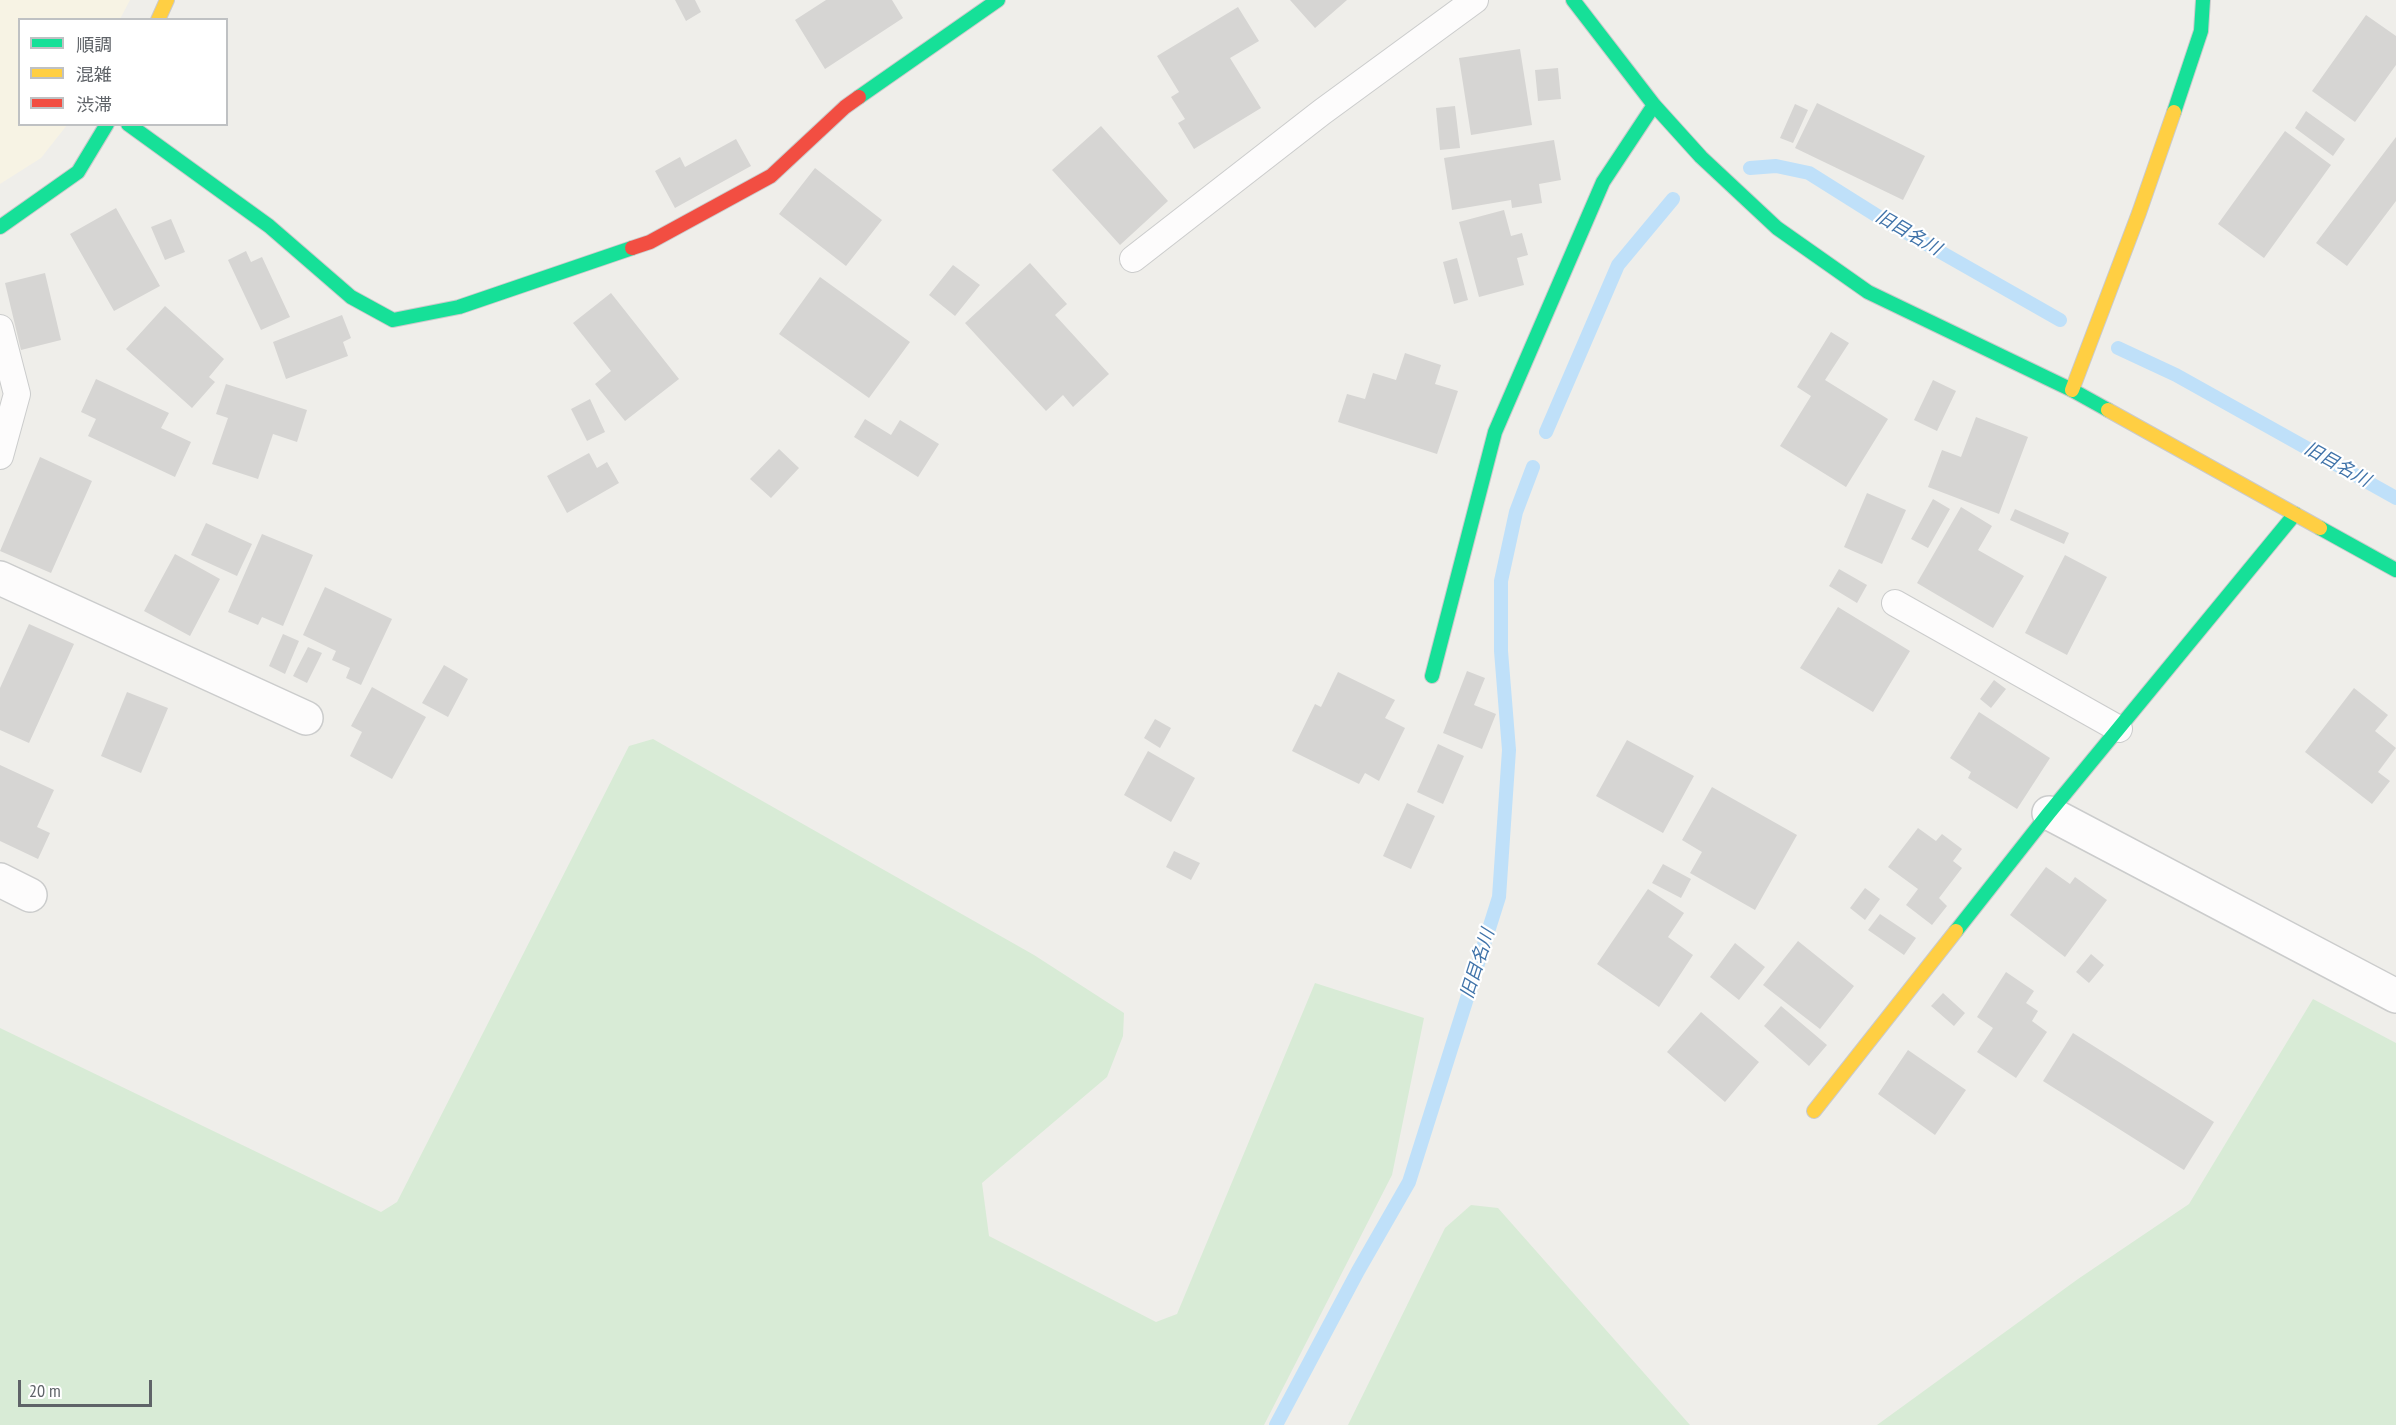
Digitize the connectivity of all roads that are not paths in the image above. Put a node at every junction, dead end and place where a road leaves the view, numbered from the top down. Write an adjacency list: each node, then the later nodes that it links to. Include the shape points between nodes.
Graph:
1 (167, 0): 6 (street)
2 (998, 0): 9 (street, via 845,107 771,176 650,242 459,307 393,320 351,297 269,226)
3 (1475, 0): 11 (lane, via 1322,112)
4 (1573, 0): 7 (street)
5 (2203, 0): 13 (street, via 2201,31 2194,52)
6 (159, 18)
7 (1654, 105): 13 (street, via 1701,158 1777,228 1868,292); 19 (street, via 1603,182 1495,432)
8 (106, 126): 10 (street, via 78,172)
9 (131, 126)
10 (0, 227)
11 (1133, 259)
12 (0, 328): 14 (lane, via 17,394)
13 (2072, 390): 15 (street)
14 (0, 456)
15 (2295, 514): 16 (street); 21 (street)
16 (2396, 570)
17 (0, 578): 20 (street)
18 (1895, 603): 21 (lane)
19 (1432, 676)
20 (306, 718)
21 (2119, 729): 22 (street)
22 (2049, 813): 25 (street); 26 (street)
23 (0, 880): 24 (street)
24 (30, 895)
25 (2396, 996)
26 (1814, 1111)

